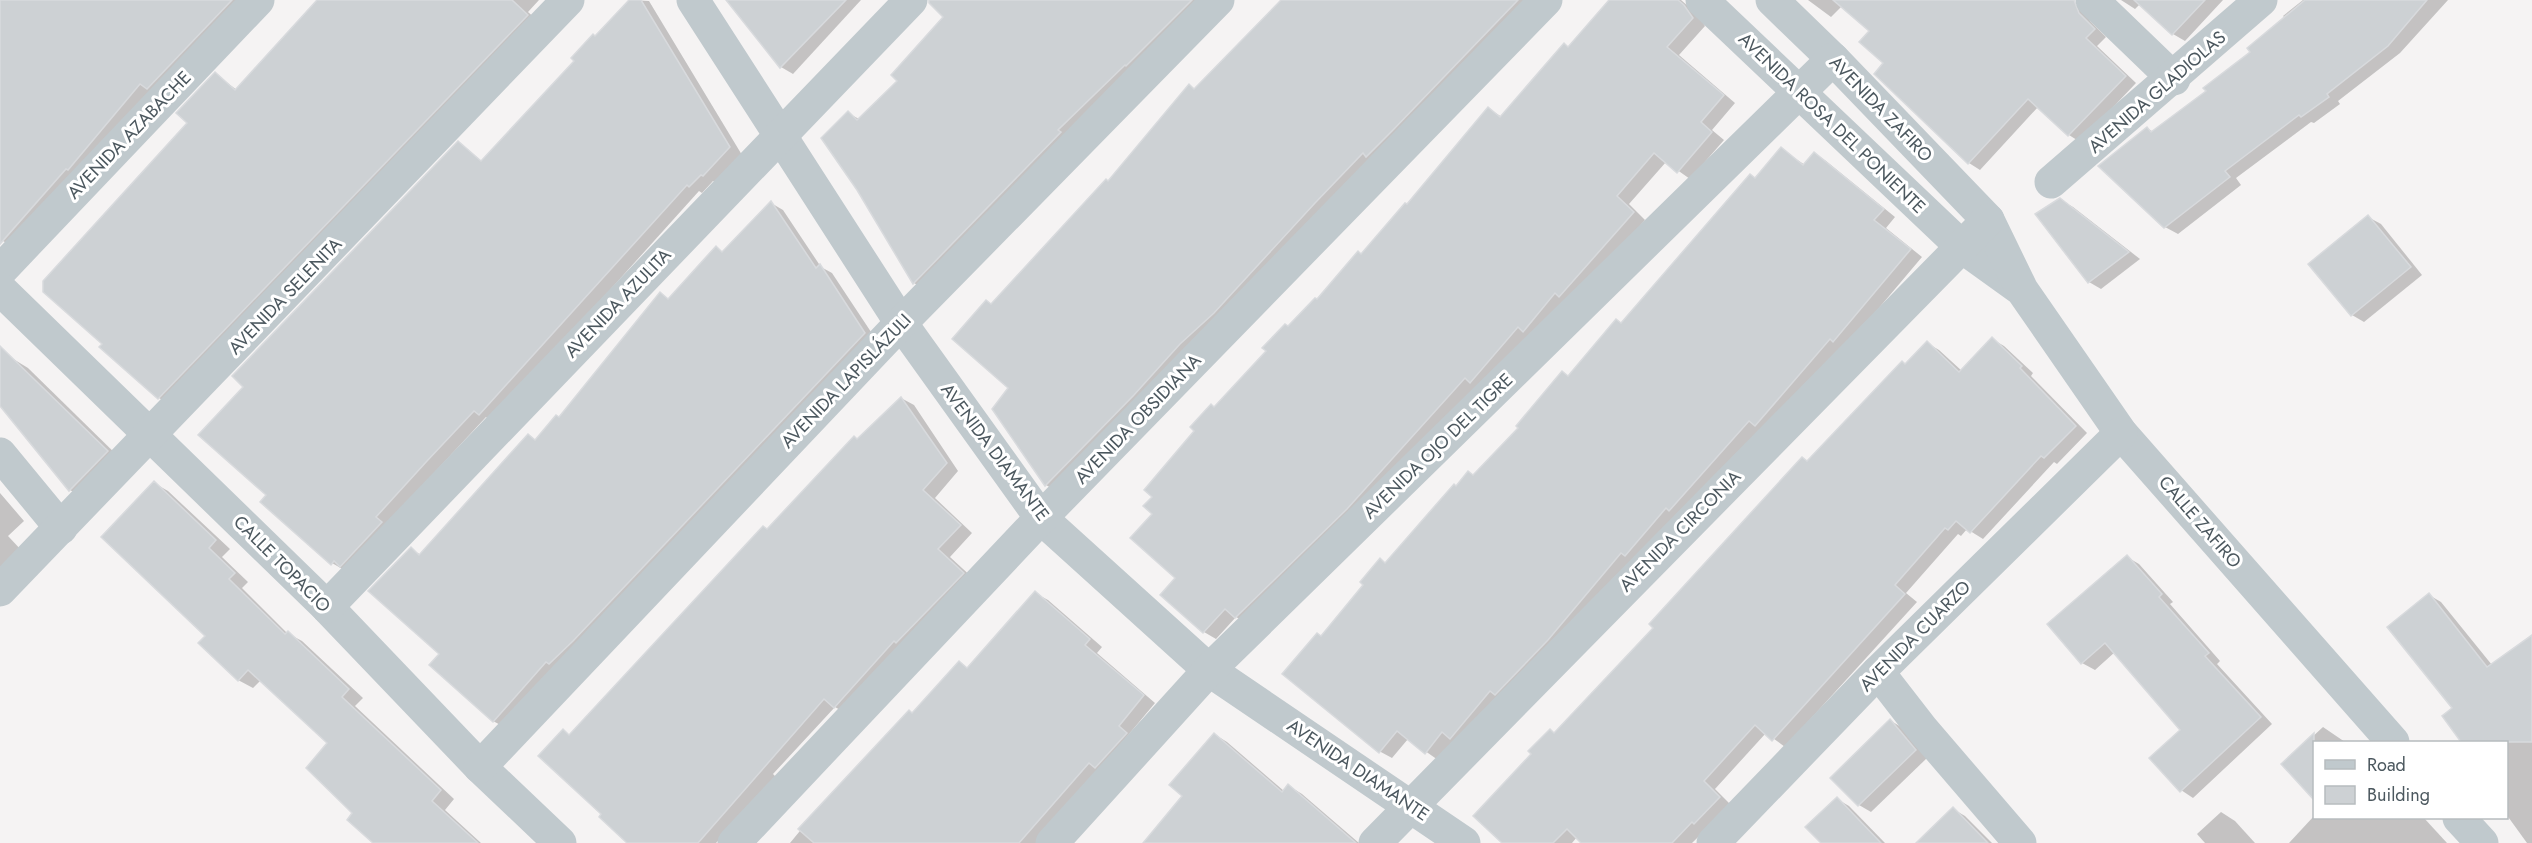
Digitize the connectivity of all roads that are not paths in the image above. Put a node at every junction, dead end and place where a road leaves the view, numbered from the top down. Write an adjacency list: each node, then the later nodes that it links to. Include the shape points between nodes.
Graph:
1 (258, 0): 18 (street, AVENIDA AZABACHE)
2 (568, 0): 23 (street, AVENIDA SELENITA)
3 (693, 0): 14 (street, AVENIDA DIAMANTE)
4 (911, 0): 14 (street, AVENIDA AZULITA)
5 (1218, 0): 21 (street, AVENIDA LAPISLÁZULI)
6 (1546, 0): 25 (street, AVENIDA OBSIDIANA)
7 (1702, 0): 13 (street, AVENIDA ROSA DEL PONIENTE)
8 (1772, 0): 11 (street, AVENIDA ZAFIRO)
9 (2092, 0): 12 (street)
10 (2261, 0): 12 (street, AVENIDA GLADIOLAS)
11 (1833, 59): 13 (street, AVENIDA OJO DEL TIGRE); 16 (street, AVENIDA ZAFIRO)
12 (2174, 79): 15 (street, AVENIDA GLADIOLAS)
13 (1801, 92): 17 (street, AVENIDA ROSA DEL PONIENTE); 29 (street, AVENIDA OJO DEL TIGRE)
14 (781, 133): 21 (street, AVENIDA DIAMANTE); 28 (street, AVENIDA AZULITA)
15 (2051, 182)
16 (1988, 220): 17 (street, AVENIDA CIRCONIA); 20 (street, CALLE ZAFIRO)
17 (1961, 246): 20 (street, CALLE ZAFIRO); 33 (street, AVENIDA CIRCONIA)
18 (0, 271)
19 (0, 289): 23 (street, CALLE TOPACIO)
20 (2022, 290): 22 (street, CALLE ZAFIRO)
21 (901, 323): 25 (street, AVENIDA DIAMANTE); 32 (street, AVENIDA LAPISLÁZULI)
22 (2121, 433): 30 (street, AVENIDA CUARZO); 31 (street, CALLE ZAFIRO)
23 (152, 435): 26 (street, AVENIDA SELENITA); 28 (street, CALLE TOPACIO)
24 (0, 454): 26 (street)
25 (1041, 518): 29 (street, AVENIDA DIAMANTE); 36 (street, AVENIDA OBSIDIANA)
26 (61, 528): 27 (street, AVENIDA SELENITA)
27 (0, 590)
28 (327, 607): 32 (street, CALLE TOPACIO)
29 (1209, 670): 33 (street, AVENIDA DIAMANTE); 37 (street, AVENIDA OJO DEL TIGRE)
30 (1878, 672): 40 (street, AVENIDA CUARZO); 41 (street)
31 (2392, 741)
32 (480, 767): 35 (street, CALLE TOPACIO)
33 (1411, 805): 38 (street, AVENIDA CIRCONIA); 39 (street, AVENIDA DIAMANTE)
34 (2460, 819): 42 (street)
35 (560, 843)
36 (734, 843)
37 (1052, 843)
38 (1375, 843)
39 (1464, 843)
40 (1713, 843)
41 (2020, 843)
42 (2482, 843)

